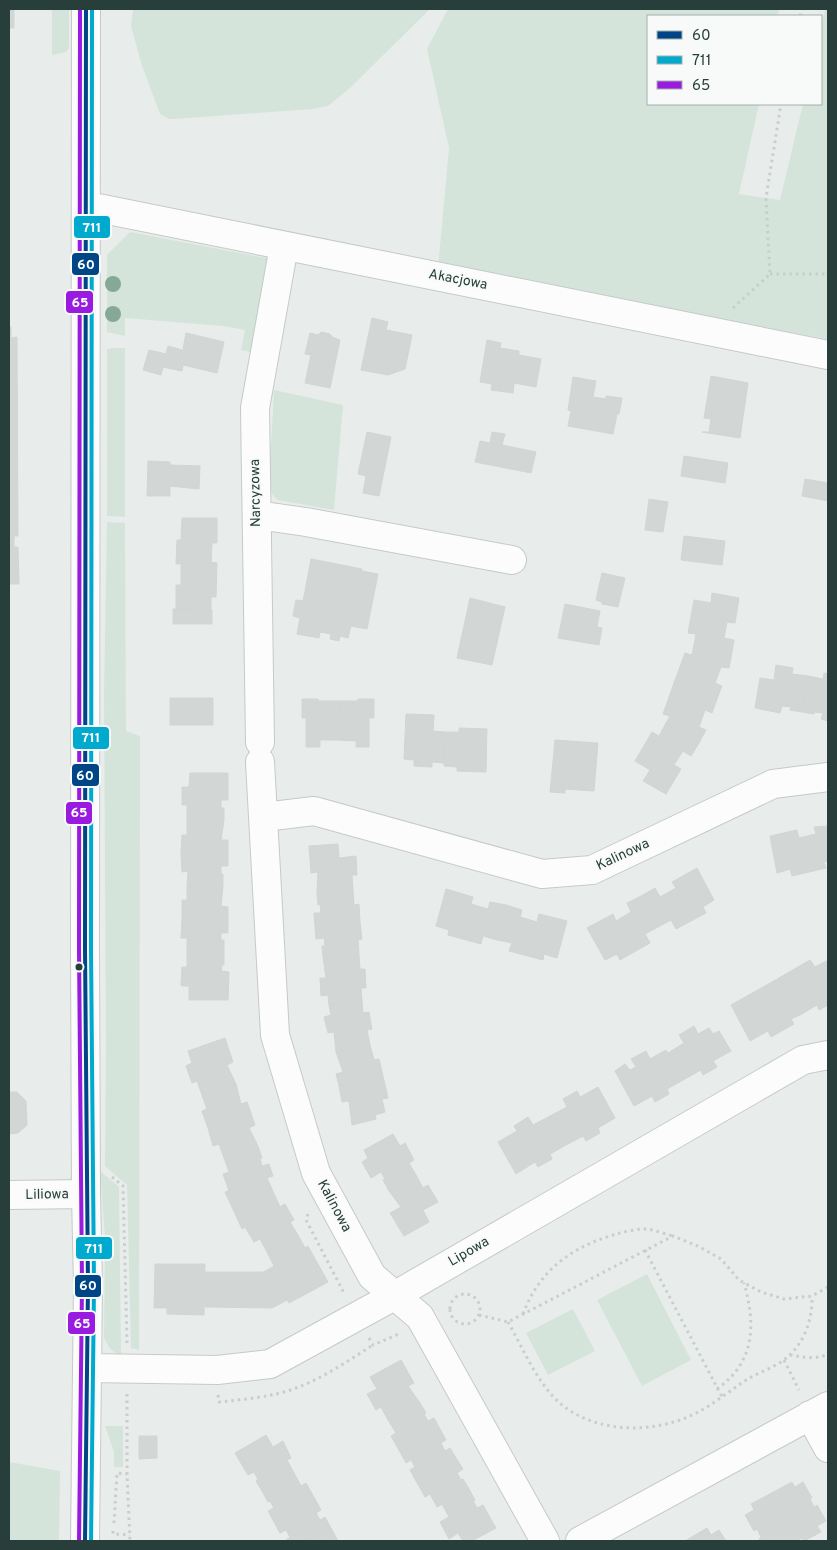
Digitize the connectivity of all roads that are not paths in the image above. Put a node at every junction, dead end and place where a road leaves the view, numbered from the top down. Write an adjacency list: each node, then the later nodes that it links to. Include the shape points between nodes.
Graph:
1 (86, 9): 2 (street)
2 (87, 207): 3 (street, Akacjowa); 11 (street)
3 (284, 246): 4 (street, Akacjowa); 5 (street, Narcyzowa, via 255,408)
4 (828, 355)
5 (257, 515): 6 (street); 7 (street, Narcyzowa)
6 (512, 560)
7 (260, 752): 9 (street, Kalinowa)
8 (828, 777): 9 (street, Kalinowa, via 773,784 592,870 542,874 314,811)
9 (264, 817): 13 (street, Kalinowa, via 275,1035 316,1173 372,1276)
10 (828, 1055): 13 (street, Lipowa, via 803,1060)
11 (86, 1194): 12 (street, Liliowa); 14 (street)
12 (9, 1195)
13 (394, 1296): 14 (street, Lipowa, via 270,1364 217,1370); 18 (street, Kalinowa, via 420,1317)
14 (88, 1368): 17 (street)
15 (819, 1410): 16 (street); 19 (street)
16 (828, 1448)
17 (85, 1541)
18 (545, 1541)
19 (580, 1541)

